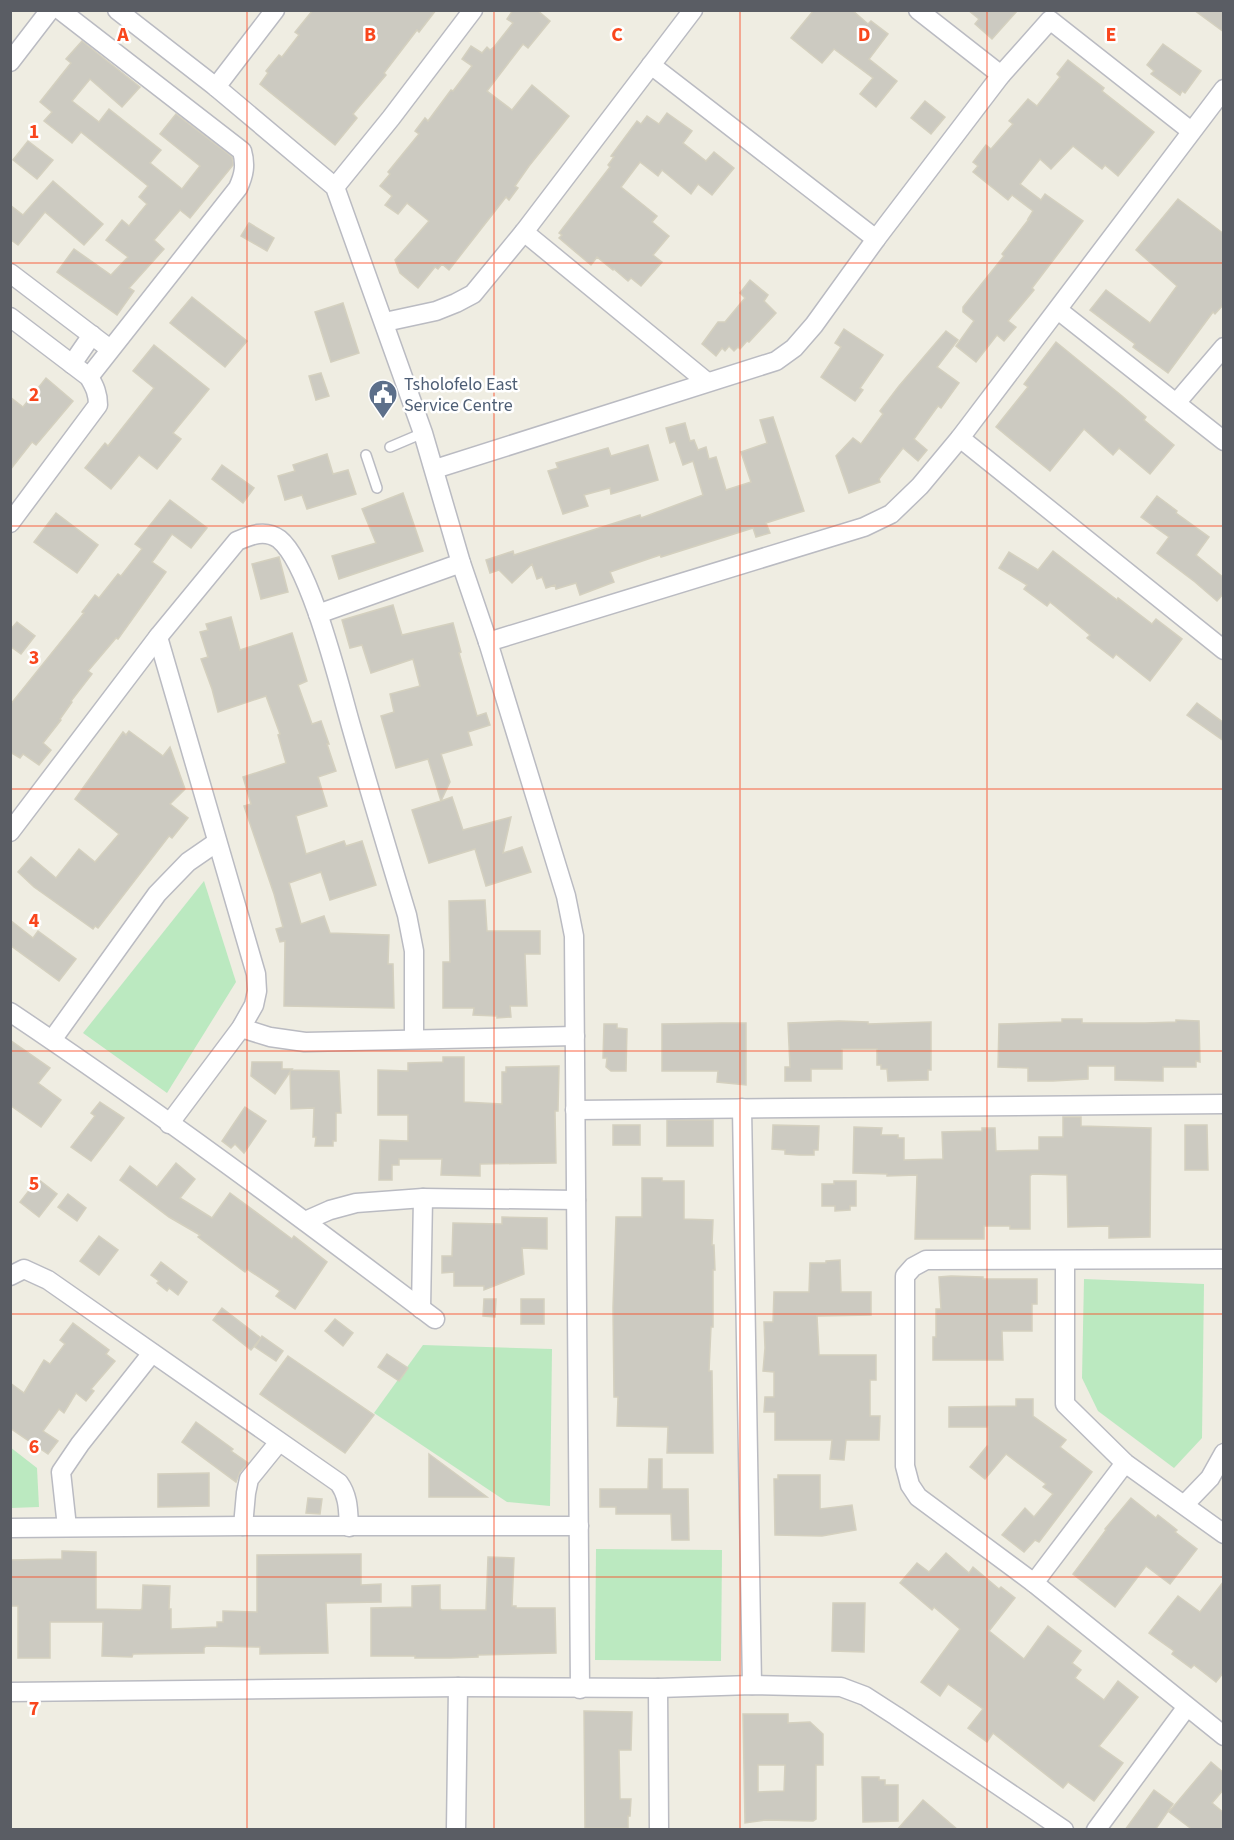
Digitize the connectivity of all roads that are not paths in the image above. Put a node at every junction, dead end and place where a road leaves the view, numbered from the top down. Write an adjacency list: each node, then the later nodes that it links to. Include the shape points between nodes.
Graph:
1 (50, 10): 9 (street)
2 (60, 10): 24 (street, via 242,151 244,159 244,174 238,188)
3 (117, 10): 12 (street)
4 (275, 10): 12 (street)
5 (473, 10): 15 (street)
6 (693, 10): 10 (street)
7 (918, 10): 11 (street)
8 (1054, 15): 11 (street); 14 (street)
9 (10, 62)
10 (651, 65): 16 (street); 17 (street)
11 (1001, 75): 17 (street)
12 (216, 87): 15 (street)
13 (1224, 89): 14 (street)
14 (1191, 131): 19 (street)
15 (335, 187): 21 (street)
16 (524, 232): 21 (street, via 473,294 436,311); 27 (street)
17 (876, 239): 27 (street, via 794,348 776,361)
18 (10, 273): 22 (street)
19 (1058, 310): 28 (street); 30 (street)
20 (10, 317): 25 (street)
21 (385, 322): 29 (street)
22 (92, 335): 24 (street); 25 (street)
23 (1224, 347): 28 (street)
24 (110, 349): 26 (street)
25 (72, 364): 26 (street)
26 (89, 377): 36 (street, via 98,394 98,405)
27 (707, 382): 34 (street)
28 (1177, 402): 31 (street)
29 (423, 433): 32 (lane); 34 (street)
30 (960, 438): 40 (street, via 891,514 864,527); 41 (street)
31 (1224, 441)
32 (390, 447)
33 (366, 455): 35 (lane)
34 (435, 470): 37 (street)
35 (377, 489)
36 (10, 524)
37 (461, 563): 38 (street); 40 (street)
38 (318, 614): 39 (street, via 296,557 267,533 253,534 237,541); 47 (street, via 407,915 414,951)
39 (158, 637): 42 (street); 43 (street)
40 (488, 642): 46 (street, via 566,896 574,936)
41 (1224, 650)
42 (10, 832)
43 (217, 842): 45 (street, via 256,974 254,1005); 48 (street, via 189,862 157,894)
44 (10, 1012): 48 (street)
45 (241, 1028): 47 (street, via 305,1042); 52 (street)
46 (575, 1036): 47 (street); 51 (street)
47 (414, 1038)
48 (52, 1040): 52 (street)
49 (1224, 1104): 50 (street)
50 (742, 1108): 51 (street); 71 (street)
51 (575, 1110): 54 (street)
52 (169, 1124): 55 (street)
53 (423, 1198): 54 (street); 55 (street, via 356,1203); 55 (street, via 428,1314)
54 (576, 1200): 65 (street)
55 (304, 1221)
56 (1224, 1259): 57 (street)
57 (1065, 1261): 62 (street, via 1065,1404); 70 (street, via 926,1260 905,1276 905,1466 910,1485 918,1497)
58 (10, 1276): 59 (street, via 24,1269 48,1280)
59 (152, 1353): 60 (street); 66 (street, via 62,1472)
60 (279, 1442): 64 (street, via 249,1479); 67 (street, via 339,1484 345,1492)
61 (1224, 1453): 63 (street, via 1210,1478)
62 (1125, 1463): 63 (street); 70 (street)
63 (1185, 1504): 69 (street)
64 (243, 1526): 66 (street); 67 (street)
65 (579, 1526): 67 (street); 74 (street)
66 (68, 1527): 68 (street)
67 (349, 1527)
68 (10, 1528)
69 (1224, 1534)
70 (1034, 1583): 76 (street)
71 (752, 1685): 73 (street); 80 (street, via 841,1687 865,1696)
72 (458, 1687): 74 (street); 75 (street); 78 (street)
73 (658, 1688): 74 (street); 79 (street)
74 (580, 1689)
75 (10, 1692)
76 (1186, 1708): 77 (street); 81 (street)
77 (1224, 1736)
78 (456, 1830)
79 (659, 1830)
80 (1064, 1830)
81 (1096, 1830)

